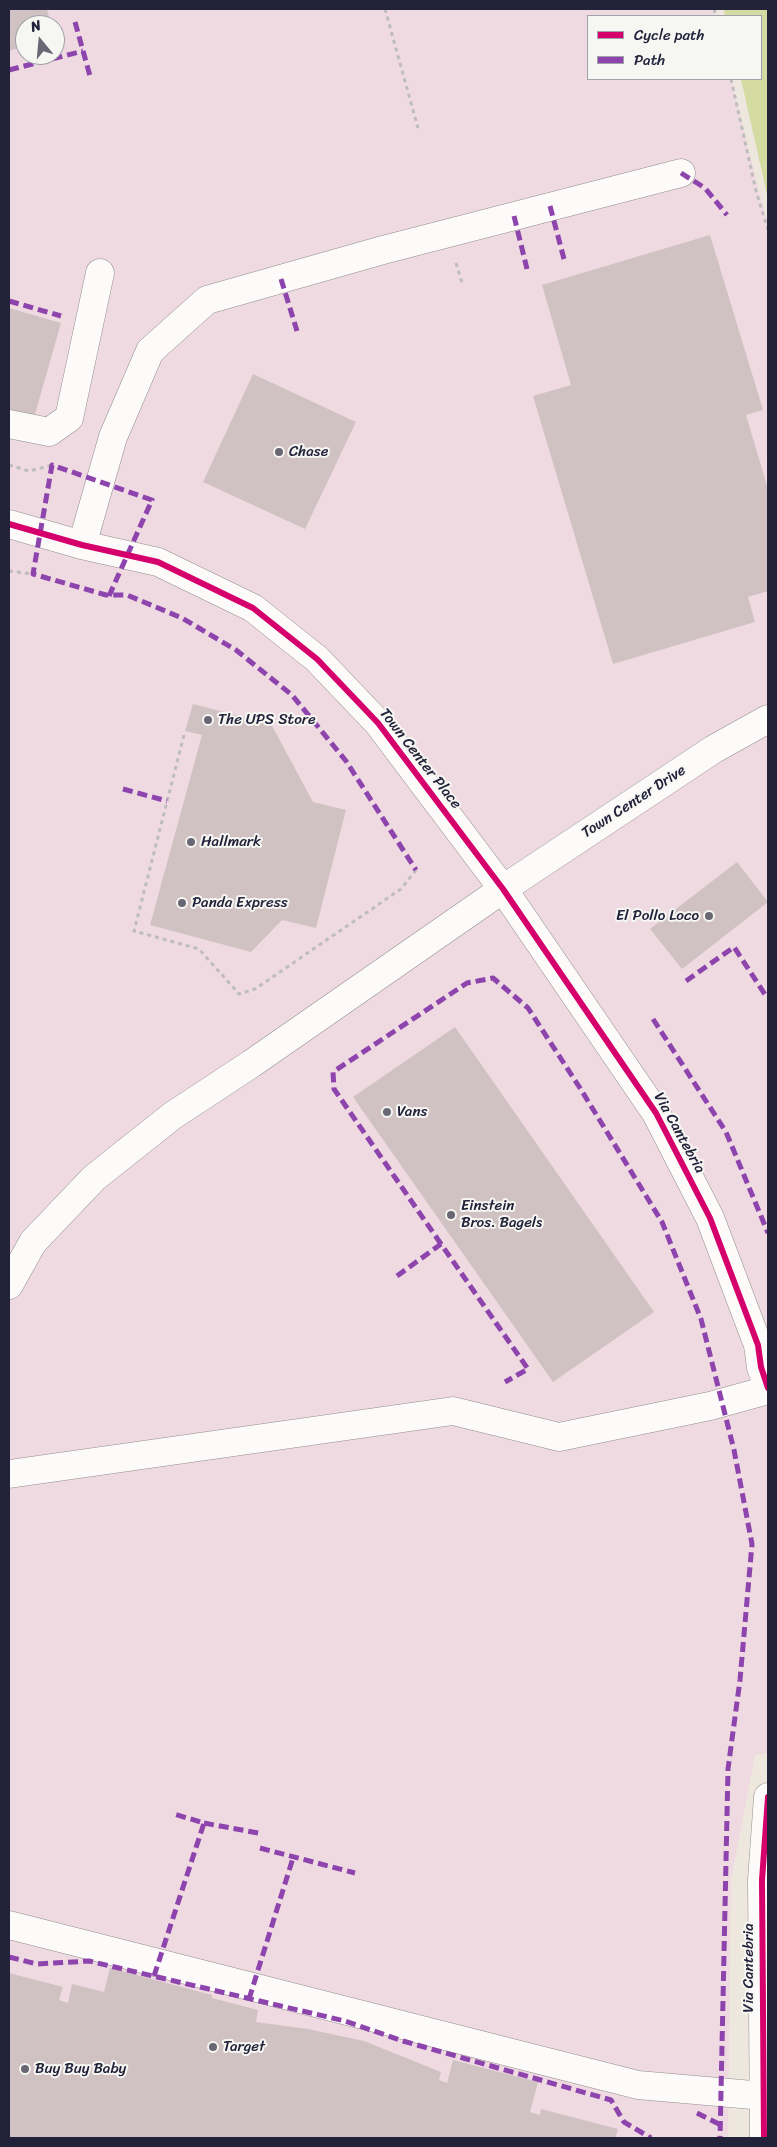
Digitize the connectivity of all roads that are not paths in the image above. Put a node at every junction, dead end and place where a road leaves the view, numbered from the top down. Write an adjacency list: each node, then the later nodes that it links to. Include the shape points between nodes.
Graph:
1 (681, 173): 5 (main road, via 383,250 207,300 150,351 113,437)
2 (100, 273): 3 (main road, via 69,418 49,432)
3 (9, 424)
4 (9, 524): 5 (main road, Town Center Place)
5 (82, 545): 7 (main road, Town Center Place, via 158,562 253,608 317,659 378,723)
6 (768, 719): 7 (main road, Town Center Drive, via 714,750)
7 (502, 889): 8 (main road, Town Center Drive, via 172,1116 94,1178 33,1242); 9 (main road, Via Cantebria, via 656,1113 710,1218 758,1345)
8 (9, 1285)
9 (768, 1389): 10 (main road, via 710,1406 559,1437 453,1411)
10 (9, 1474)
11 (768, 1798): 13 (main road, Via Cantebria, via 762,1880)
12 (9, 1925): 13 (main road, via 638,2085)
13 (764, 2096): 14 (main road, Via Cantebria)
14 (764, 2138)

